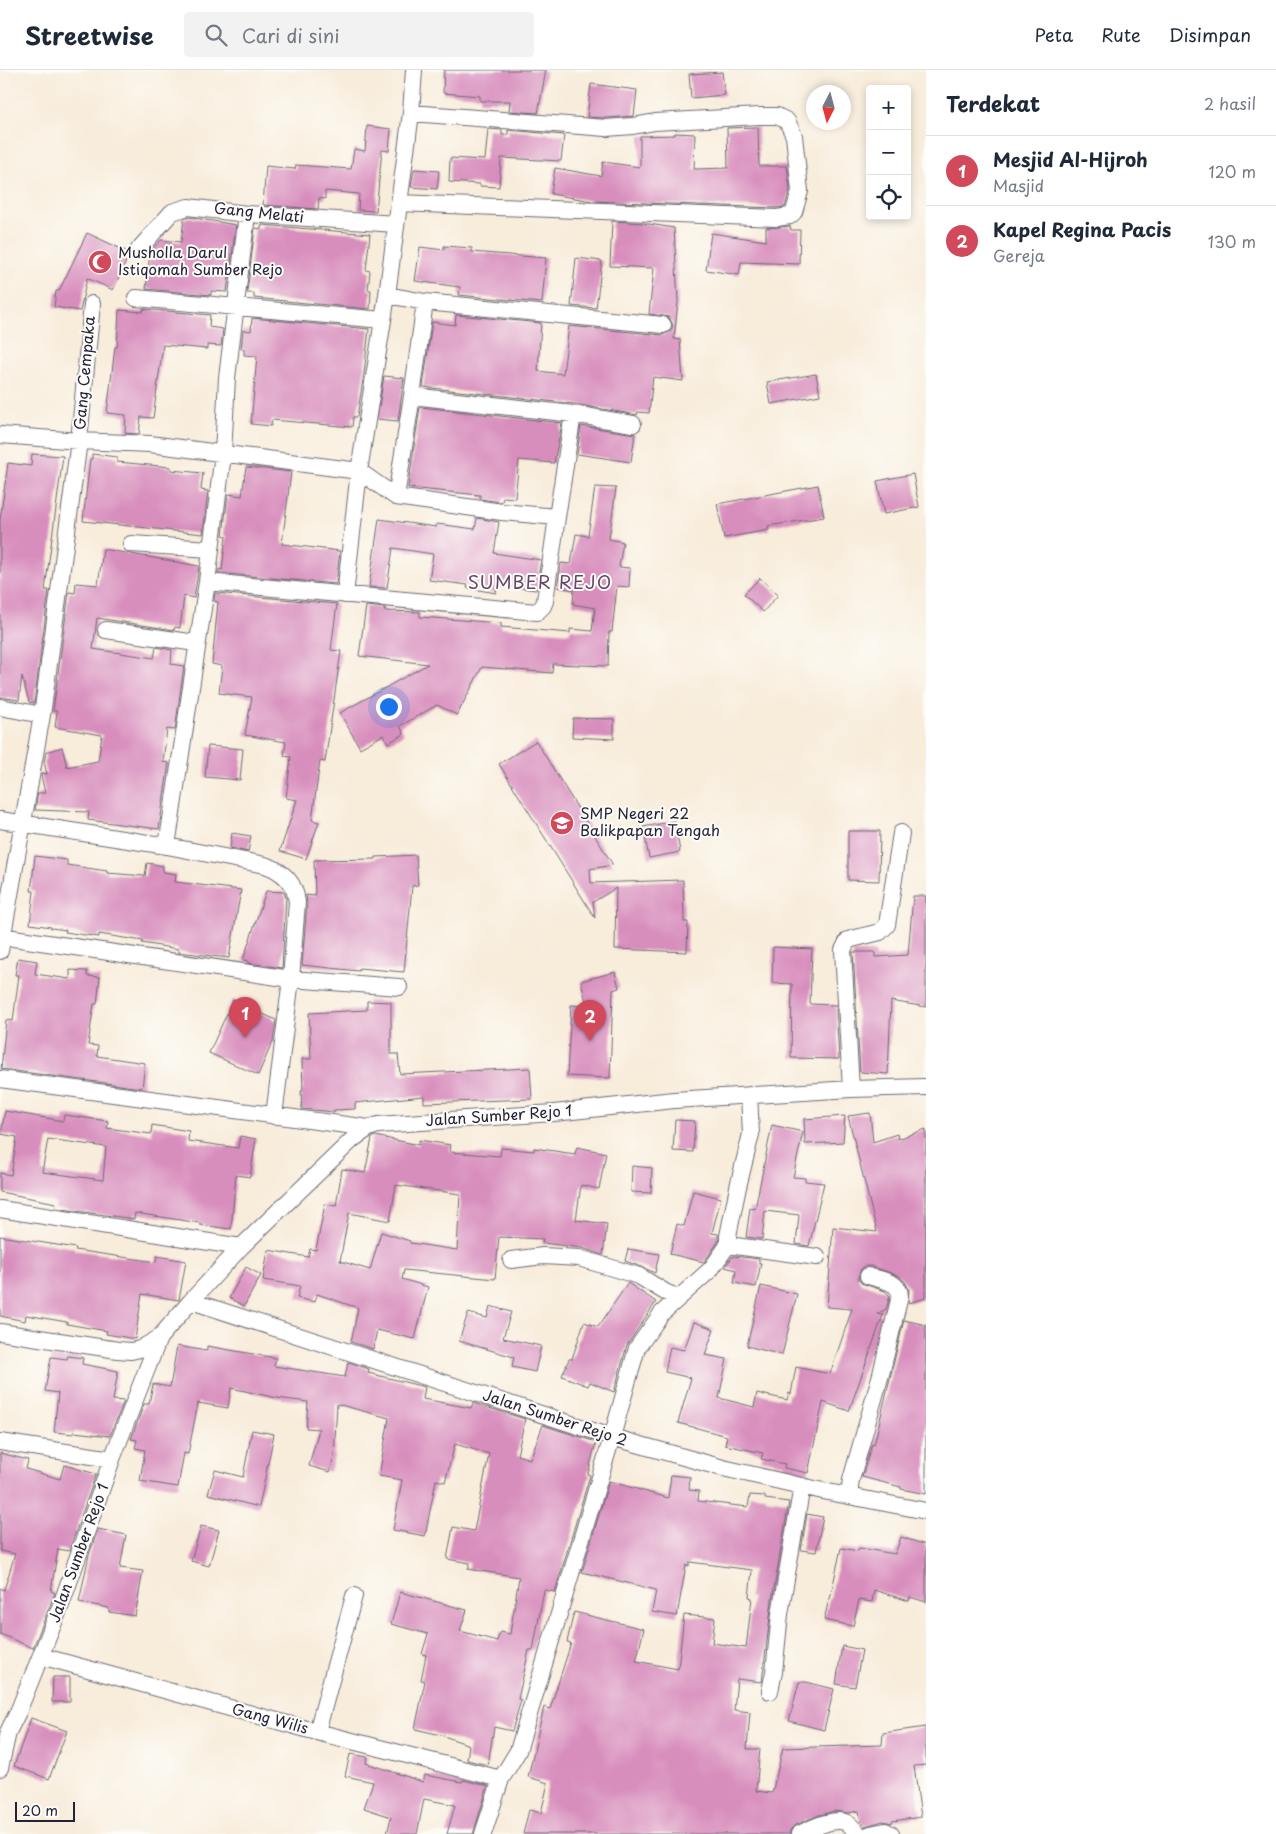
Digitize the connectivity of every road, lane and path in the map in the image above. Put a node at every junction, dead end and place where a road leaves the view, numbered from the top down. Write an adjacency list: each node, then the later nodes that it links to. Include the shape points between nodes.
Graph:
1 (414, 70): 2 (street)
2 (411, 113): 3 (street); 3 (street, via 606,128 655,122 777,116 787,121 794,136 800,191 794,212 777,218)
3 (399, 203): 5 (street)
4 (247, 214): 5 (street, Gang Melati); 6 (street, Gang Melati, via 195,206 180,208 172,212); 11 (street)
5 (396, 224): 7 (street)
6 (139, 249)
7 (387, 295): 9 (street); 12 (street)
8 (136, 298): 11 (street)
9 (424, 302): 13 (street); 14 (street)
10 (92, 304): 18 (street, Gang Cempaka)
11 (236, 306): 12 (street); 19 (street, via 227,378)
12 (383, 320): 20 (street)
13 (663, 325)
14 (412, 396): 15 (street); 21 (street)
15 (573, 414): 16 (street); 22 (street)
16 (633, 424)
17 (1, 439): 18 (street)
18 (79, 441): 19 (street, via 150,444); 30 (street, Gang Cempaka)
19 (223, 454): 20 (street); 24 (street)
20 (359, 471): 21 (street); 26 (street)
21 (396, 497): 22 (street)
22 (557, 517): 26 (street, via 544,606 537,612)
23 (131, 544): 24 (street)
24 (211, 549): 25 (street)
25 (207, 582): 26 (street); 28 (street)
26 (345, 594)
27 (106, 630): 28 (street)
28 (196, 644): 34 (street)
29 (0, 707): 30 (street)
30 (42, 715): 32 (street, Gang Cempaka)
31 (0, 820): 32 (street)
32 (21, 824): 34 (street); 35 (street, Gang Cempaka)
33 (901, 833): 40 (street, via 887,925 880,932 848,940 843,950)
34 (167, 846): 36 (street, via 265,865 287,879 296,893 297,902)
35 (1, 941): 36 (street)
36 (291, 979): 37 (street); 42 (street)
37 (400, 987)
38 (0, 1079): 42 (street)
39 (926, 1087): 40 (street, Jalan Sumber Rejo 1)
40 (851, 1089): 41 (street, Jalan Sumber Rejo 1)
41 (749, 1095): 43 (street, Jalan Sumber Rejo 1); 45 (street, via 751,1134)
42 (274, 1116): 43 (street)
43 (370, 1128): 46 (street, Jalan Sumber Rejo 1, via 353,1139)
44 (0, 1209): 46 (street)
45 (728, 1245): 47 (street); 50 (street, via 711,1269)
46 (241, 1247): 51 (street, Jalan Sumber Rejo 1)
47 (817, 1257)
48 (511, 1260): 50 (street, via 544,1256 578,1258 639,1276)
49 (868, 1276): 58 (street, via 898,1287 900,1296)
50 (679, 1298): 54 (street, via 662,1313 637,1348)
51 (191, 1301): 53 (street, Jalan Sumber Rejo 1); 54 (street, Jalan Sumber Rejo 2)
52 (0, 1332): 53 (street, Jalan Sumber Rejo 1, via 132,1351)
53 (158, 1338): 56 (street, Jalan Sumber Rejo 1)
54 (612, 1437): 57 (street, Jalan Sumber Rejo 2); 66 (street, via 518,1751)
55 (0, 1442): 56 (street)
56 (112, 1459): 61 (street, Jalan Sumber Rejo 1)
57 (802, 1486): 58 (street, Jalan Sumber Rejo 2); 62 (street)
58 (849, 1496): 59 (street, Jalan Sumber Rejo 2)
59 (926, 1511)
60 (354, 1596): 64 (street)
61 (40, 1656): 63 (street, Jalan Sumber Rejo 1); 64 (street, Gang Wilis)
62 (770, 1691)
63 (4, 1731): 65 (street, Jalan Sumber Rejo 1)
64 (317, 1732): 66 (street, Gang Wilis)
65 (0, 1768)
66 (501, 1779): 67 (street)
67 (483, 1834)
68 (799, 1834): 69 (street, via 840,1821)
69 (859, 1834)
70 (870, 1834): 71 (street, via 885,1831)
71 (891, 1834)

